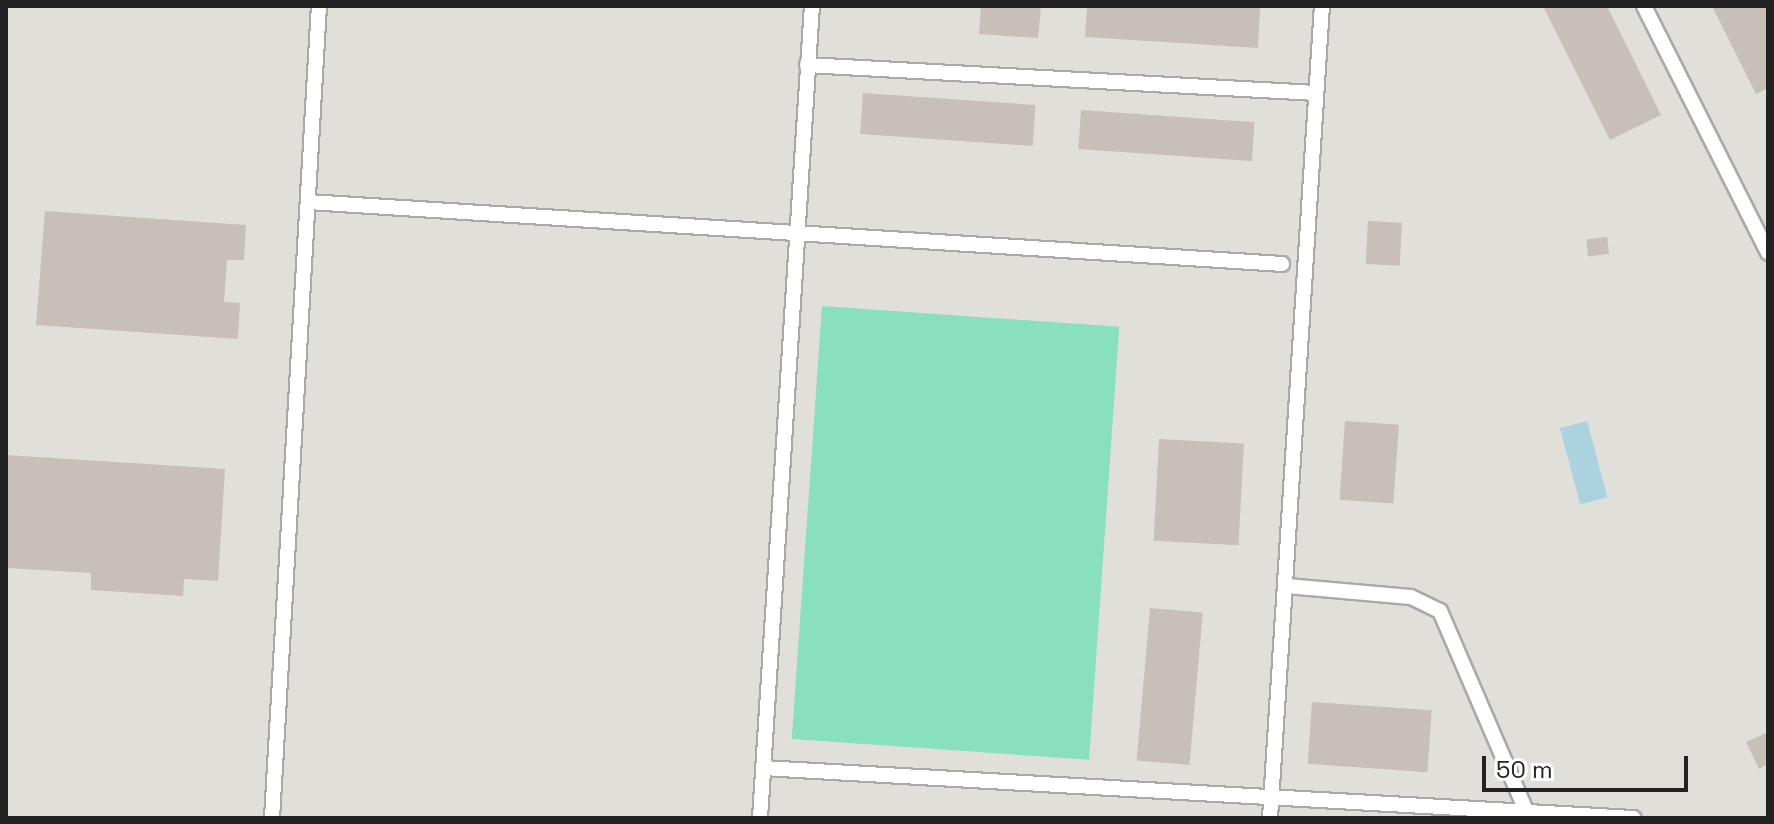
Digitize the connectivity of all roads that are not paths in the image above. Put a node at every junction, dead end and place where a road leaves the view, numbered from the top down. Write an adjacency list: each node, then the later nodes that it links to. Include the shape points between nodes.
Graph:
1 (319, 6): 7 (lane)
2 (812, 6): 5 (lane)
3 (1322, 6): 6 (lane)
4 (1644, 6): 9 (lane)
5 (807, 65): 6 (lane); 8 (lane)
6 (1316, 93): 11 (lane)
7 (308, 202): 8 (lane); 15 (lane)
8 (798, 232): 10 (lane); 12 (lane)
9 (1768, 253)
10 (1282, 264)
11 (1287, 586): 13 (lane); 14 (lane, via 1411,597 1440,611)
12 (763, 768): 13 (lane); 16 (lane)
13 (1271, 797): 14 (lane); 17 (lane)
14 (1528, 814): 18 (lane)
15 (272, 818)
16 (760, 818)
17 (1270, 818)
18 (1634, 818)

